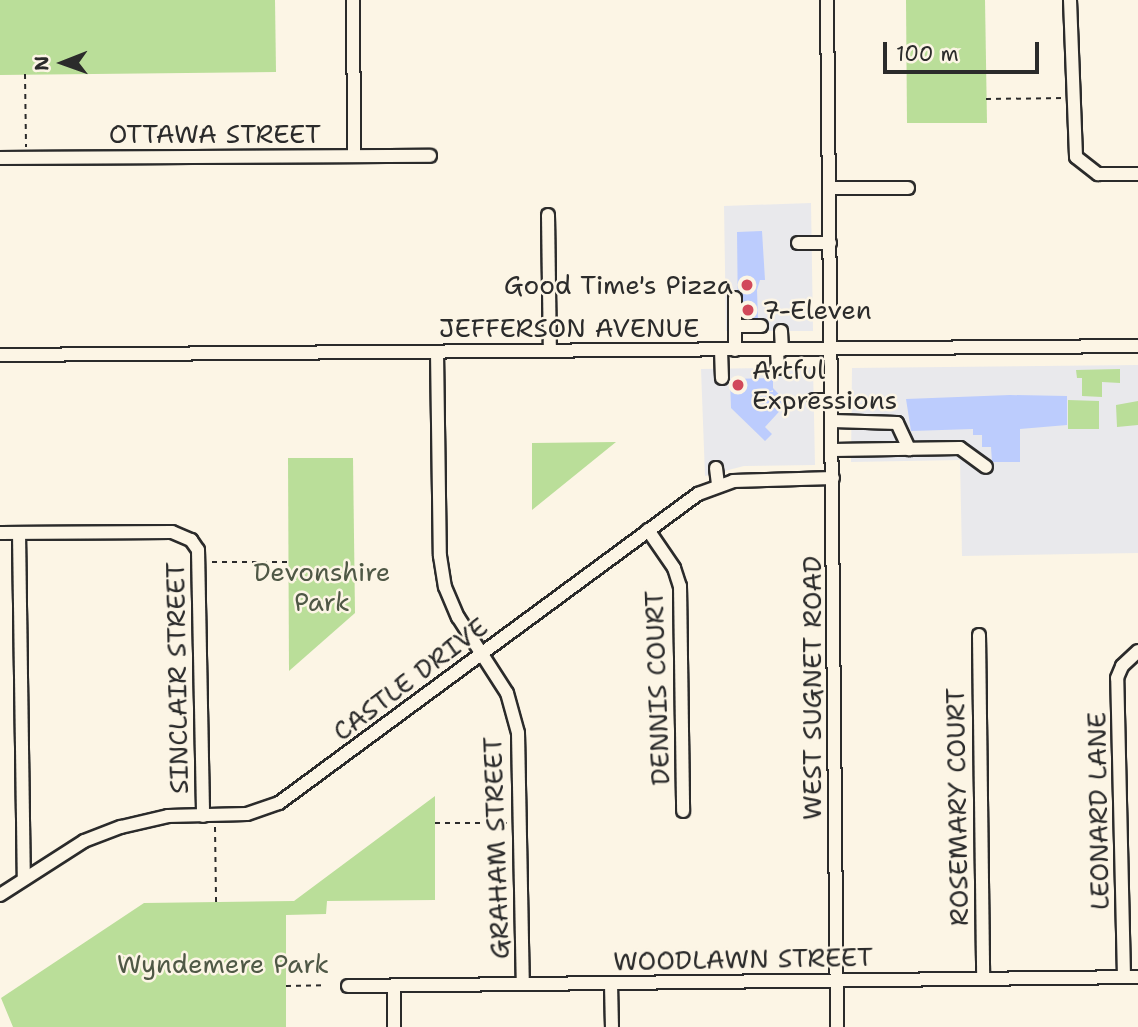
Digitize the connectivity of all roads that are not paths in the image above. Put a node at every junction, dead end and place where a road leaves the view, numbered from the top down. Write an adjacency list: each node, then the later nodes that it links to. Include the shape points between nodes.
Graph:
1 (353, 0): 4 (street)
2 (827, 0): 8 (street, WEST SUGNET ROAD)
3 (1070, 0): 7 (street, via 1074,148 1086,169 1098,174)
4 (354, 156): 5 (street, OTTAWA STREET); 6 (street, OTTAWA STREET)
5 (430, 156)
6 (0, 158)
7 (1138, 174)
8 (830, 188): 9 (street); 12 (street, WEST SUGNET ROAD)
9 (908, 188)
10 (548, 215): 22 (street)
11 (798, 243): 12 (street)
12 (830, 243): 18 (street, WEST SUGNET ROAD)
13 (735, 299): 14 (street)
14 (735, 326): 15 (street); 20 (street)
15 (761, 326)
16 (781, 331): 21 (street)
17 (1138, 346): 18 (street, JEFFERSON AVENUE)
18 (832, 349): 21 (street, JEFFERSON AVENUE); 28 (street, WEST SUGNET ROAD)
19 (721, 350): 20 (street, JEFFERSON AVENUE); 22 (street, JEFFERSON AVENUE); 26 (street)
20 (735, 350): 21 (street, JEFFERSON AVENUE)
21 (779, 350): 25 (street)
22 (550, 351): 23 (street, JEFFERSON AVENUE)
23 (438, 352): 24 (street, JEFFERSON AVENUE); 43 (street, GRAHAM STREET, via 440,556 445,587)
24 (0, 355)
25 (778, 368)
26 (722, 378)
27 (814, 400): 28 (street)
28 (832, 400): 29 (street, WEST SUGNET ROAD)
29 (832, 421): 30 (street, via 897,423); 31 (street, WEST SUGNET ROAD)
30 (909, 449): 31 (street); 33 (street, via 960,449)
31 (833, 450): 35 (street, WEST SUGNET ROAD)
32 (772, 465): 36 (street)
33 (986, 467)
34 (716, 468): 37 (street)
35 (833, 478): 36 (street, CASTLE DRIVE); 51 (street, WEST SUGNET ROAD)
36 (782, 479): 37 (street, CASTLE DRIVE)
37 (718, 485): 38 (street, CASTLE DRIVE)
38 (648, 530): 43 (street, CASTLE DRIVE); 44 (street, DENNIS COURT, via 680,586)
39 (0, 533): 40 (street)
40 (19, 533): 45 (street, SINCLAIR STREET, via 172,532 191,540 201,561); 46 (street)
41 (979, 635): 50 (street, ROSEMARY COURT)
42 (1138, 651): 48 (street, LEONARD LANE, via 1117,678)
43 (481, 654): 45 (street, CASTLE DRIVE, via 279,803 247,814); 52 (street, GRAHAM STREET, via 507,693 518,733)
44 (683, 811)
45 (203, 816): 46 (street, CASTLE DRIVE, via 168,816 121,827 84,841)
46 (24, 879): 47 (street, CASTLE DRIVE)
47 (0, 895)
48 (1124, 977): 49 (street, WOODLAWN STREET); 50 (street, WOODLAWN STREET)
49 (1138, 977)
50 (983, 979): 51 (street, WOODLAWN STREET)
51 (837, 980): 53 (street, WOODLAWN STREET); 58 (street, WEST SUGNET ROAD)
52 (523, 984): 53 (street, WOODLAWN STREET); 55 (street, WOODLAWN STREET)
53 (611, 984): 57 (street)
54 (348, 986): 55 (street, WOODLAWN STREET)
55 (394, 986): 56 (street)
56 (394, 1027)
57 (612, 1027)
58 (837, 1027)

